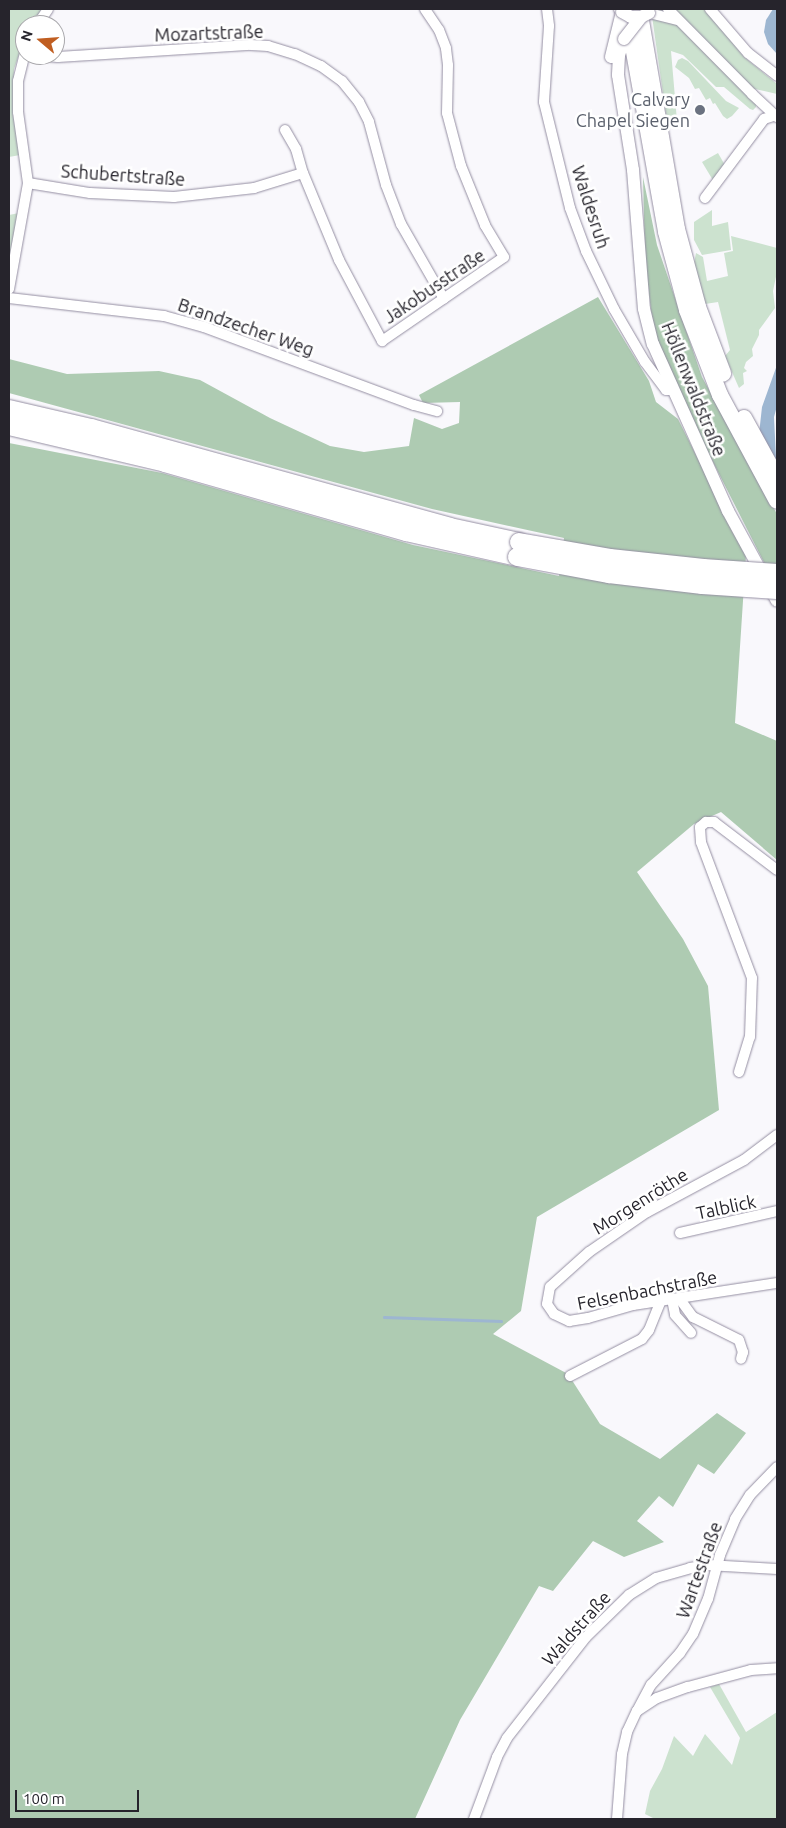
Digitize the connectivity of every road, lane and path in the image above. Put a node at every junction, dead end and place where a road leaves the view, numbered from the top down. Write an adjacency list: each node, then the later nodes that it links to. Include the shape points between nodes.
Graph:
1 (425, 9): 19 (street, Jakobusstraße, via 446,48 447,113 461,166 485,225 504,257)
2 (546, 9): 20 (street, Waldesruh, via 549,26 544,102 570,208 614,310 645,362 666,390)
3 (668, 9): 7 (street)
4 (710, 9): 10 (street, via 748,53)
5 (622, 12): 6 (street, bridge, via 631,17); 13 (street, Höllenwaldstraße, via 613,46 611,74 613,94); 21 (highway, via 675,270 701,351)
6 (645, 12): 7 (street); 13 (street, Höllenwaldstraße, bridge, via 624,39 619,55 618,75); 21 (highway, via 677,229)
7 (683, 22): 11 (street)
8 (65, 57): 19 (street, Mozartstraße, via 251,45 295,54 321,66 342,81 359,102 369,122 380,168 401,224)
9 (22, 65): 15 (street, via 18,81 18,112)
10 (777, 76)
11 (776, 116): 16 (street, via 764,119)
12 (285, 130): 14 (street, via 296,149)
13 (628, 144): 20 (street, Höllenwaldstraße, via 644,309 653,344)
14 (302, 173): 15 (street, Schubertstraße, via 254,188 174,197 90,193); 19 (street, Jakobusstraße, via 339,260 382,341)
15 (28, 183): 17 (street)
16 (705, 198)
17 (9, 289)
18 (9, 298): 23 (street, Brandzecher Weg, via 164,316 204,327 414,406)
19 (444, 299)
20 (673, 390): 30 (street, Höllenwaldstraße, via 728,511)
21 (725, 392): 25 (highway); 26 (highway)
22 (9, 409): 27 (highway, via 91,428 450,527)
23 (437, 411)
24 (9, 426): 27 (highway, via 165,464 406,532)
25 (777, 478)
26 (777, 501)
27 (518, 550): 28 (highway, bridge); 29 (highway, bridge, via 609,574)
28 (777, 573)
29 (777, 590)
30 (777, 600)
31 (777, 870): 32 (street, via 714,822 706,822 700,828 701,842 752,978 750,1037)
32 (739, 1072)
33 (777, 1135): 39 (street, Morgenröthe, via 744,1160 647,1212 589,1252 550,1287 547,1304)
34 (777, 1211): 35 (street, Talblick)
35 (680, 1233)
36 (777, 1283): 37 (street, Felsenbachstraße)
37 (676, 1298): 38 (street, Felsenbachstraße); 40 (street, via 675,1316); 41 (street, via 693,1317 739,1340 743,1352)
38 (661, 1300): 39 (street, Felsenbachstraße, via 569,1321); 42 (street, via 650,1330 642,1339)
39 (554, 1314)
40 (691, 1332)
41 (741, 1359)
42 (570, 1376)
43 (777, 1467): 44 (street, Wartestraße, via 734,1519)
44 (717, 1566): 45 (street, Waldstraße); 47 (street, Wartestraße, via 693,1634 651,1685); 48 (street, Waldstraße, via 673,1572 642,1586 586,1637 507,1738)
45 (777, 1569)
46 (777, 1668): 47 (street, via 751,1670 688,1687 657,1698)
47 (636, 1711): 49 (street, Wartestraße, via 622,1754)
48 (474, 1819)
49 (617, 1819)

